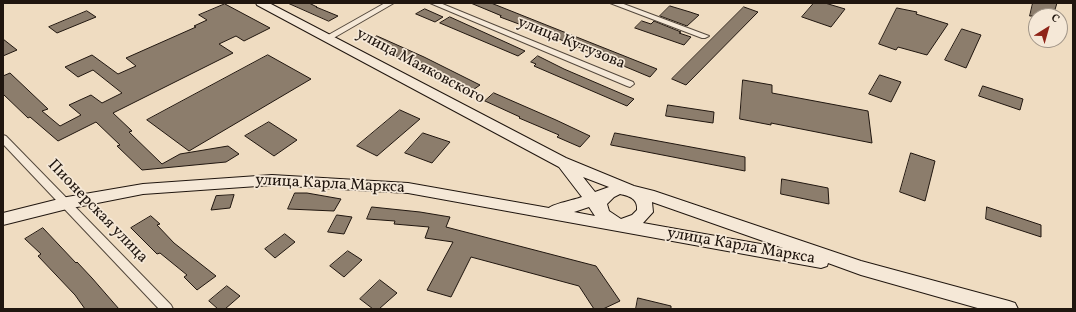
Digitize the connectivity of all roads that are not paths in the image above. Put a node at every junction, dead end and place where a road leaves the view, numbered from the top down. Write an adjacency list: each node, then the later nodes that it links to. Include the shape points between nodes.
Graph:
1 (261, 3): 6 (main road, улица Маяковского)
2 (390, 3): 6 (street)
3 (434, 3): 7 (street, улица Кутузова)
4 (614, 3): 5 (street)
5 (705, 36)
6 (327, 38): 9 (main road, улица Маяковского)
7 (630, 84)
8 (3, 138): 11 (street, Пионерская улица)
9 (561, 162): 10 (main road, улица Маяковского); 12 (main road, улица Маяковского, via 572,172)
10 (630, 190): 12 (main road, via 617,189 608,192); 15 (main road, via 641,196 645,202 645,213 634,223); 16 (main road, улица Маяковского)
11 (67, 203): 13 (main road, улица Карла Маркса, via 143,189 272,180 408,188); 14 (main road, улица Карла Маркса); 17 (street, Пионерская улица)
12 (596, 204): 13 (main road, улица Карла Маркса); 15 (main road, via 602,214)
13 (538, 211): 15 (main road, улица Карла Маркса)
14 (3, 219)
15 (619, 225): 16 (main road, улица Карла Маркса)
16 (861, 268): 18 (main road)
17 (167, 309)
18 (1009, 309)

